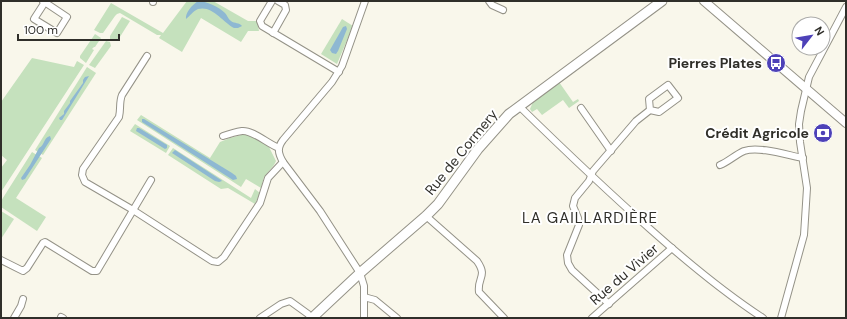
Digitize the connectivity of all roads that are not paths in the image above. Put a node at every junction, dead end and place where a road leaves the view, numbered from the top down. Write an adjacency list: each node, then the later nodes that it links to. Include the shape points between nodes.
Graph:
1 (272, 1): 10 (street, via 260,21 262,26)
2 (278, 1): 10 (street, via 285,5 286,10)
3 (365, 1): 12 (street)
4 (489, 1): 9 (street)
5 (662, 1): 14 (main road, Rue de Cormery)
6 (704, 1): 13 (street)
7 (44, 2): 7 (street, via 67,17 57,33 34,19)
8 (846, 8): 13 (street, via 810,76)
9 (503, 10)
10 (273, 33): 12 (street)
11 (147, 56): 26 (street, via 119,101 119,117 82,172 85,182)
12 (339, 72): 19 (street)
13 (806, 89): 17 (street); 21 (street, via 799,124)
14 (519, 106): 24 (street); 27 (main road, Rue de Cormery, via 478,149 453,185)
15 (581, 108): 20 (street)
16 (650, 110): 16 (street, via 649,99 668,85 678,98 659,112); 20 (street, via 636,121)
17 (846, 123)
18 (223, 136): 19 (street, via 246,131)
19 (278, 148): 22 (street, via 278,154)
20 (611, 150): 24 (street, via 593,171)
21 (803, 158): 23 (street, via 749,150); 42 (street, via 807,188 804,235)
22 (283, 162): 26 (street, via 268,178 260,203 218,262 212,261); 30 (street, via 320,211)
23 (720, 166)
24 (592, 176): 28 (street); 33 (street, via 574,200 579,225 567,259 572,270)
25 (151, 180): 26 (street)
26 (133, 210): 29 (street, via 96,271 45,242 22,271)
27 (426, 216): 30 (main road, Rue de Cormery); 39 (street, via 477,261 483,274 478,286 479,292)
28 (672, 248): 33 (street, Rue du Vivier); 41 (street, via 724,291)
29 (1, 260)
30 (360, 273): 31 (street); 36 (main road, Rue de Cormery)
31 (364, 297): 37 (street); 38 (street, via 375,300)
32 (23, 299): 34 (street)
33 (609, 304): 40 (street, Rue du Vivier)
34 (14, 318)
35 (260, 318): 36 (street, via 290,301)
36 (312, 318)
37 (364, 318)
38 (397, 318)
39 (504, 318)
40 (592, 318)
41 (763, 318)
42 (781, 318)

